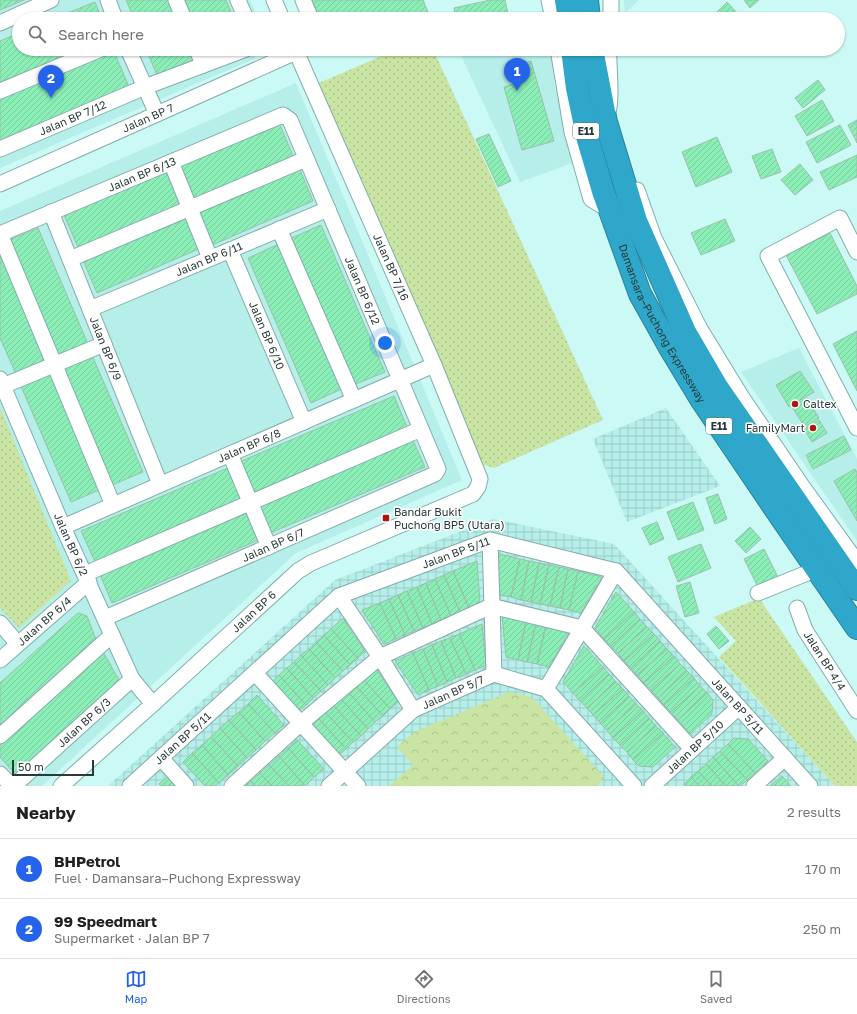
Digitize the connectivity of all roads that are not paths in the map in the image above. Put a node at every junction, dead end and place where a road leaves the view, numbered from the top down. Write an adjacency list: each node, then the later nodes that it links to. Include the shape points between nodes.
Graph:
1 (51, 0): 11 (street)
2 (108, 0): 12 (street)
3 (176, 0): 13 (street)
4 (238, 0): 14 (street)
5 (274, 0): 15 (street)
6 (303, 0): 16 (street)
7 (550, 0): 17 (street)
8 (566, 0): 18 (highway)
9 (587, 0): 19 (highway)
10 (610, 0): 20 (street)
11 (24, 12)
12 (112, 12)
13 (181, 12)
14 (243, 12)
15 (279, 12)
16 (308, 12)
17 (552, 12)
18 (567, 12)
19 (588, 12)
20 (611, 12)
21 (12, 18): 22 (street)
22 (0, 23)
23 (84, 56): 35 (street)
24 (131, 56): 34 (street)
25 (200, 56): 33 (street)
26 (227, 56): 33 (street, Jalan BP 7/12)
27 (283, 56): 36 (street, Jalan BP 7)
28 (299, 56): 57 (street, Jalan BP 7/16)
29 (559, 56): 46 (street, via 572,132 591,199)
30 (573, 56): 46 (highway, Damansara–Puchong Expressway / E11, via 588,140)
31 (593, 56): 38 (highway, Damansara–Puchong Expressway / E11)
32 (608, 56): 38 (street, via 611,81)
33 (203, 65): 34 (street, Jalan BP 7/12)
34 (146, 87): 36 (street); 39 (street, Jalan BP 7/12)
35 (0, 91)
36 (157, 114): 43 (street, Jalan BP 7)
37 (284, 115): 41 (street, Jalan BP 6/12, via 290,120); 42 (street, Jalan BP 6/13)
38 (606, 122): 40 (highway, Damansara–Puchong Expressway / E11)
39 (0, 149)
40 (617, 157): 74 (street, via 639,194 654,238 700,329 741,396 802,486); 78 (highway, Damansara–Puchong Expressway / E11, via 636,221 685,332 717,387)
41 (306, 159): 44 (street); 45 (street, Jalan BP 6/12)
42 (171, 162): 44 (street); 47 (street, Jalan BP 6/13)
43 (0, 184)
44 (190, 208): 52 (street); 53 (street)
45 (328, 209): 48 (street, Jalan BP 6/11); 58 (street, Jalan BP 6/12)
46 (609, 210): 75 (highway, Damansara–Puchong Expressway / E11, via 640,294 669,346 701,399)
47 (51, 212): 49 (street, Jalan BP 6/13); 52 (street, Jalan BP 6/9)
48 (279, 229): 50 (street, Jalan BP 6/11); 60 (street)
49 (0, 234): 56 (street)
50 (230, 250): 53 (street, Jalan BP 6/11); 62 (street, Jalan BP 6/10)
51 (857, 252): 61 (street, via 840,218 768,256)
52 (70, 258): 54 (street, Jalan BP 6/9)
53 (210, 258): 54 (street, Jalan BP 6/11)
54 (90, 309): 55 (street, Jalan BP 6/9)
55 (104, 344): 56 (street); 67 (street, Jalan BP 6/9)
56 (55, 364): 59 (street); 70 (street)
57 (434, 365): 58 (street, Jalan BP 6/8); 68 (street, Jalan BP 7/16, via 480,479)
58 (400, 380): 60 (street, Jalan BP 6/8); 64 (street, Jalan BP 6/12)
59 (1, 382): 71 (street, Jalan BP 6/2)
60 (354, 400): 62 (street, Jalan BP 6/8)
61 (853, 412): 63 (street)
62 (304, 422): 65 (street, Jalan BP 6/8)
63 (857, 428)
64 (421, 429): 66 (street, Jalan BP 6/12); 69 (street, Jalan BP 6/4)
65 (230, 454): 67 (street, Jalan BP 6/8); 69 (street)
66 (438, 469): 73 (street, Jalan BP 6/7, via 435,474)
67 (160, 484): 70 (street, Jalan BP 6/8)
68 (478, 487): 95 (street, Jalan BP 6, via 472,494 311,563 298,571)
69 (251, 503): 73 (street); 77 (street, Jalan BP 6/4)
70 (113, 505): 71 (street, Jalan BP 6/8)
71 (63, 527): 77 (street, Jalan BP 6/2)
72 (490, 540): 76 (street, Jalan BP 5/11); 80 (street, Jalan BP 5/11); 81 (street)
73 (269, 547): 83 (street, Jalan BP 6/7)
74 (856, 558)
75 (816, 569): 79 (street); 86 (highway, Damansara–Puchong Expressway / E11)
76 (616, 571): 85 (street); 96 (street, Jalan BP 5/11)
77 (87, 578): 83 (street, Jalan BP 6/2); 88 (street, Jalan BP 6/4)
78 (857, 589)
79 (758, 593)
80 (340, 596): 89 (street); 91 (street, Jalan BP 5/11)
81 (491, 606): 85 (street); 89 (street); 92 (street)
82 (797, 608): 98 (street, Jalan BP 4/4, via 805,630)
83 (105, 618): 87 (street, Jalan BP 6/2)
84 (0, 623): 88 (street)
85 (582, 628): 94 (street); 101 (street)
86 (857, 628)
87 (112, 634): 93 (street, Jalan BP 6/2); 100 (street)
88 (18, 644): 90 (street, Jalan BP 6/4)
89 (380, 657): 97 (street); 99 (street)
90 (0, 660)
91 (255, 673): 99 (street); 102 (street, Jalan BP 5/11)
92 (494, 674): 94 (street, Jalan BP 5/7); 97 (street, Jalan BP 5/7)
93 (132, 679): 95 (street, Jalan BP 6/2); 105 (street, Jalan BP 6/3, via 17,783 10,784)
94 (546, 689): 112 (street)
95 (153, 704): 106 (street, Jalan BP 6)
96 (739, 707): 101 (street, Jalan BP 5/10); 103 (street, Jalan BP 5/11)
97 (413, 710): 104 (street, Jalan BP 5/7)
98 (857, 711)
99 (301, 723): 104 (street); 109 (street)
100 (0, 736)
101 (692, 749): 113 (street, Jalan BP 5/10)
102 (161, 758): 107 (street, Jalan BP 5/11); 108 (street)
103 (785, 758): 114 (street); 115 (street, Jalan BP 5/11)
104 (345, 772): 110 (street, Jalan BP 5/7); 111 (street)
105 (0, 774)
106 (61, 786)
107 (130, 786)
108 (186, 786)
109 (232, 786)
110 (329, 786)
111 (358, 786)
112 (634, 786)
113 (652, 786)
114 (754, 786)
115 (810, 786)

